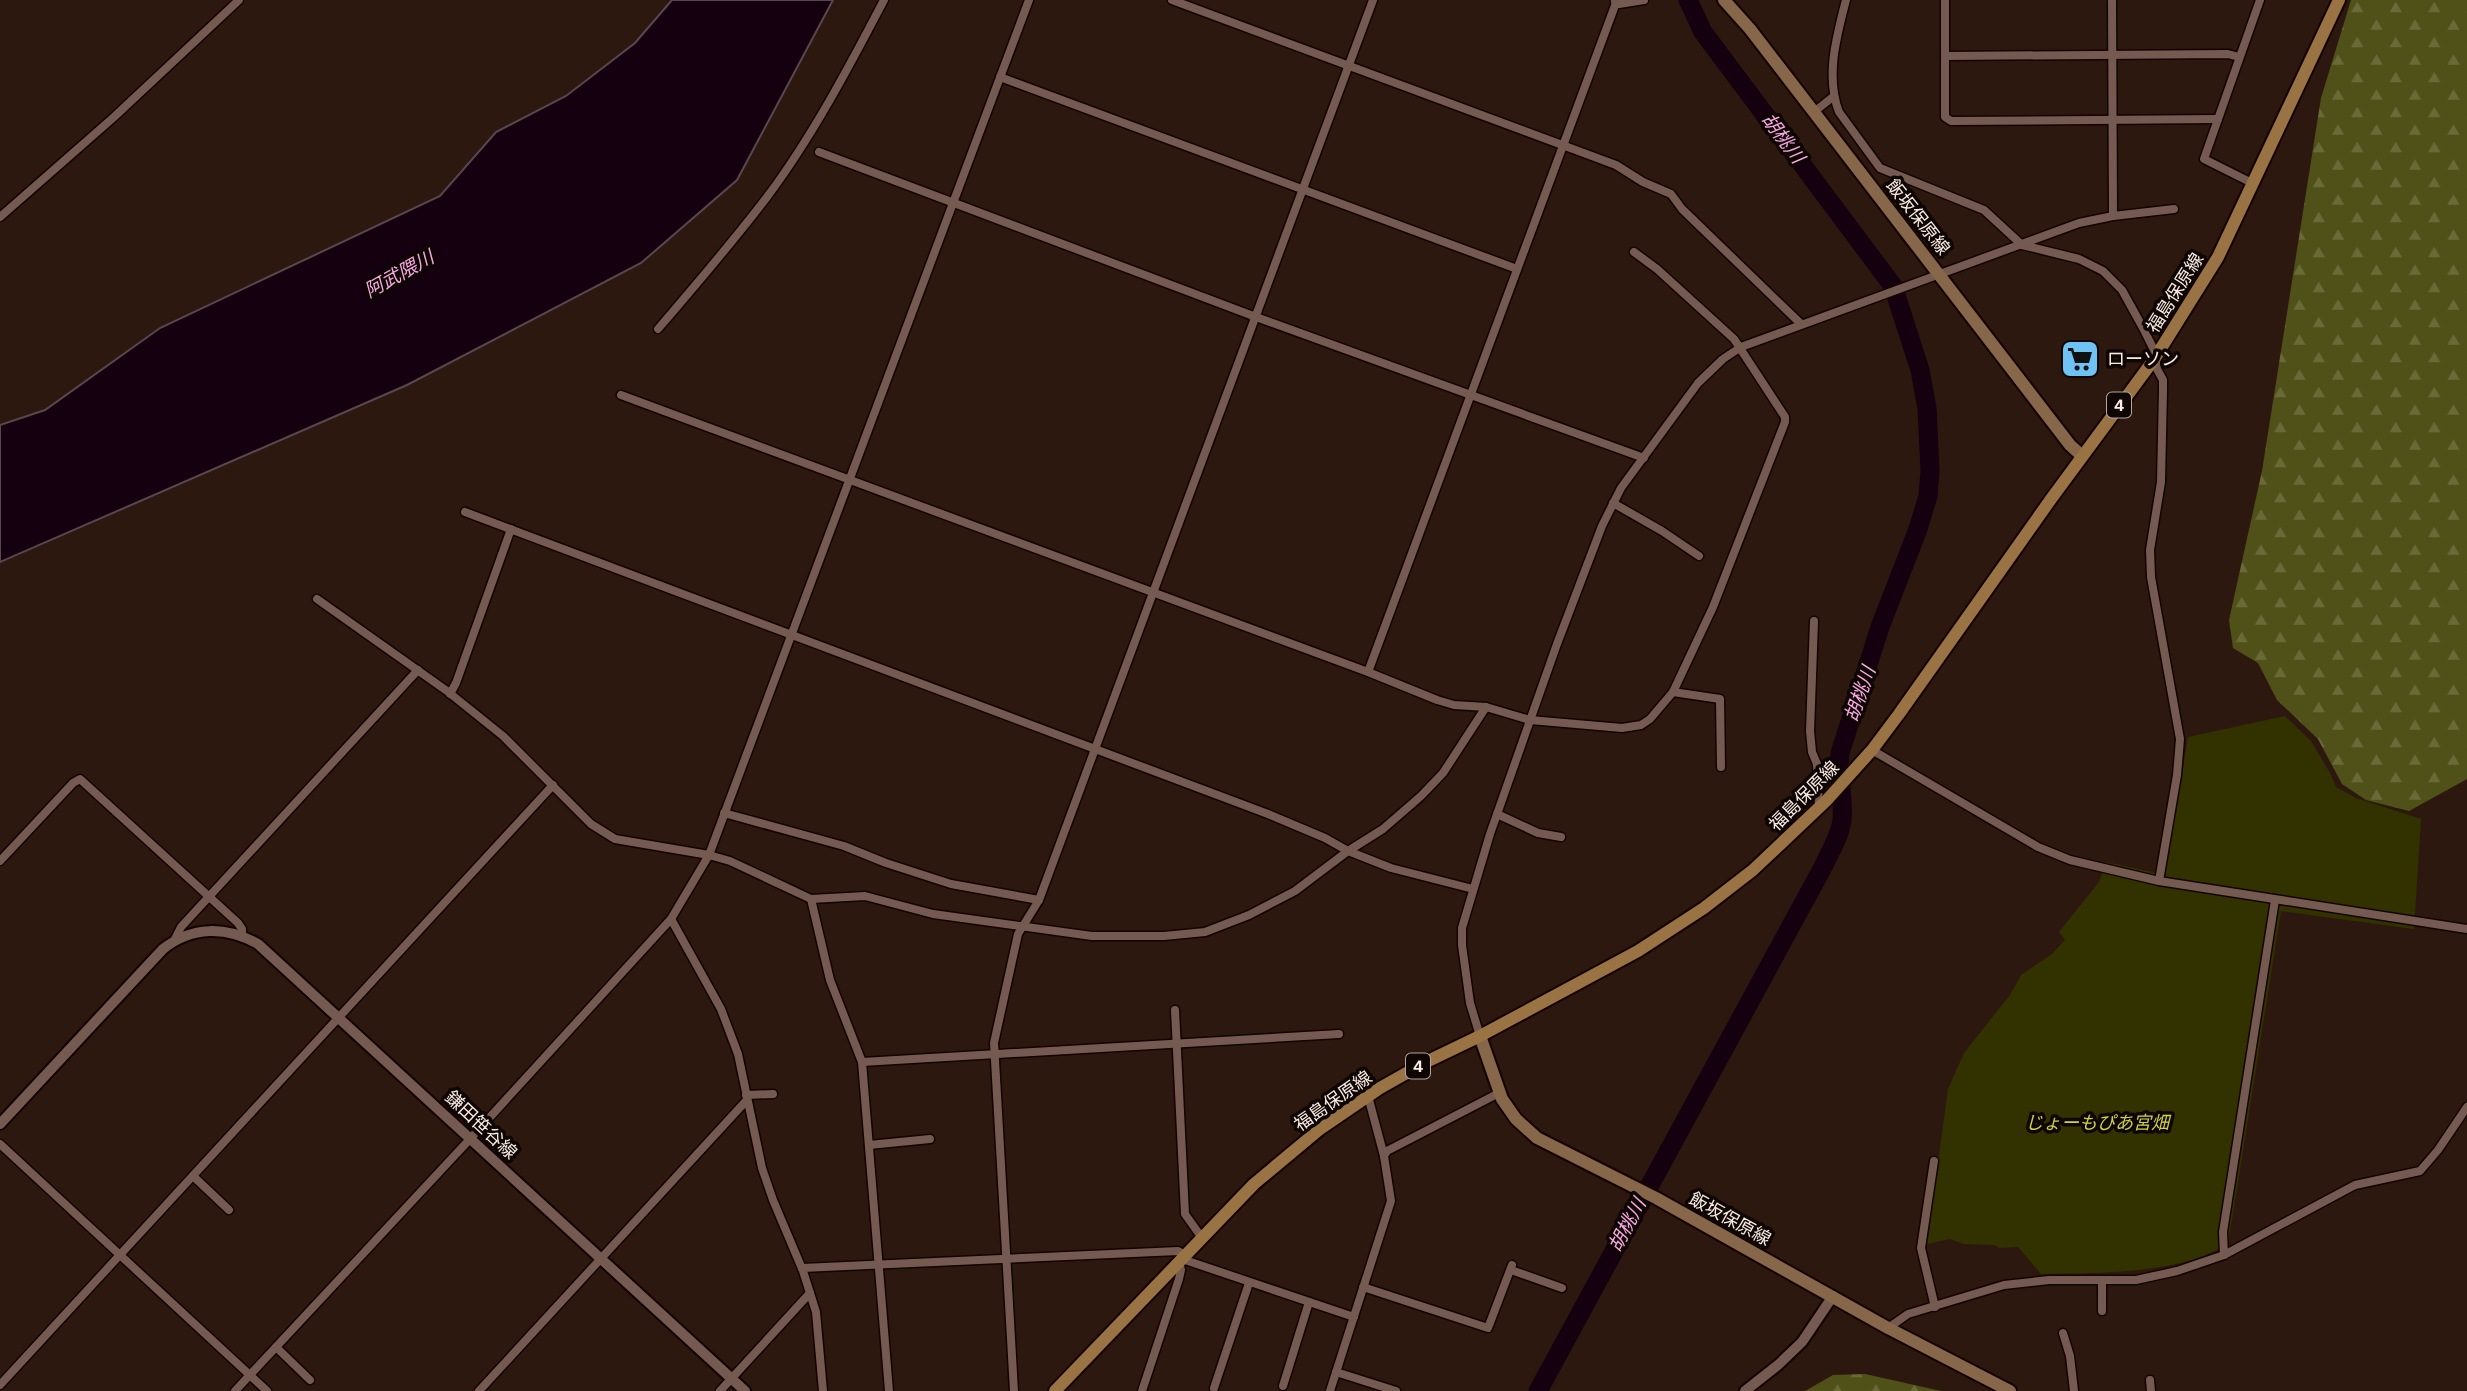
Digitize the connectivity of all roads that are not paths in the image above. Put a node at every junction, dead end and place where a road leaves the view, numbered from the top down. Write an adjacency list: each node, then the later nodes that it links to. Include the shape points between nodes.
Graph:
1 (239, 0): 30 (street)
2 (884, 0): 37 (street, via 768,195)
3 (1029, 0): 18 (street)
4 (1172, 0): 17 (street)
5 (1373, 0): 17 (street)
6 (1644, 0): 13 (street)
7 (1724, 0): 20 (main road, 飯坂保原線)
8 (1846, 0): 19 (street, via 1833,59)
9 (1945, 0): 15 (street)
10 (2112, 0): 14 (street)
11 (2260, 0): 16 (street)
12 (2339, 0): 25 (main road, 福島保原線 / 4)
13 (1615, 1): 23 (street)
14 (2112, 55): 15 (street); 16 (street); 22 (street)
15 (1945, 56): 22 (street, via 1945,117 1951,121)
16 (2239, 57): 21 (street)
17 (1349, 65): 23 (street); 26 (street)
18 (1000, 76): 26 (street); 27 (street)
19 (1834, 96): 20 (street); 31 (street, via 1839,112 1880,168 1984,210)
20 (1814, 112): 34 (main road, 飯坂保原線)
21 (2218, 119): 22 (street); 25 (street, via 2204,159)
22 (2112, 120): 29 (street)
23 (1564, 146): 33 (street); 36 (street, via 1616,165 1671,194)
24 (819, 152): 27 (street)
25 (2252, 183): 39 (main road, 福島保原線 / 4, via 2218,257)
26 (1303, 189): 33 (street); 35 (street)
27 (952, 203): 35 (street); 44 (street)
28 (2174, 209): 29 (street)
29 (2113, 216): 31 (street, via 2079,223)
30 (0, 217)
31 (2022, 245): 34 (street); 39 (street, via 2079,259 2104,271 2127,299)
32 (1634, 252): 38 (street)
33 (1517, 269): 41 (street)
34 (1940, 274): 36 (street); 42 (main road, 飯坂保原線)
35 (1256, 317): 41 (street); 49 (street)
36 (1801, 324): 38 (street)
37 (658, 329)
38 (1741, 347): 43 (street, via 1698,383); 55 (street, via 1785,422)
39 (2155, 358): 42 (main road, 福島保原線 / 4); 70 (street, via 2163,390 2161,482 2150,550 2151,577 2180,739)
40 (621, 395): 44 (street)
41 (1470, 395): 43 (street); 54 (street)
42 (2082, 456): 60 (main road, 福島保原線 / 4)
43 (1644, 458): 45 (street)
44 (849, 481): 49 (street); 52 (street)
45 (1613, 503): 48 (street); 58 (street)
46 (465, 512): 47 (street)
47 (511, 529): 52 (street); 56 (street)
48 (1699, 556)
49 (1153, 594): 54 (street); 59 (street)
50 (317, 599): 53 (street)
51 (1814, 621): 63 (street, via 1810,732)
52 (791, 634): 59 (street); 64 (street)
53 (418, 670): 56 (street); 72 (street)
54 (1368, 672): 57 (street, via 1437,700)
55 (1674, 692): 58 (street, via 1650,719 1632,727); 61 (street, via 1720,699)
56 (450, 694): 62 (street, via 503,736)
57 (1486, 708): 58 (street); 67 (street, via 1443,773 1396,818)
58 (1530, 720): 65 (street)
59 (1096, 748): 67 (street, via 1268,814); 74 (street)
60 (1872, 750): 63 (main road, 福島保原線 / 4); 70 (street, via 2052,853)
61 (1721, 767)
62 (553, 785): 68 (street, via 605,835); 82 (street)
63 (1823, 804): 84 (main road, 福島保原線 / 4, via 1753,870 1704,908 1638,951)
64 (724, 813): 68 (street); 74 (street, via 844,846 951,884)
65 (1497, 814): 66 (street, via 1538,833); 71 (street)
66 (1561, 837)
67 (1348, 851): 71 (street); 77 (street, via 1295,891 1205,932 1092,936)
68 (709, 855): 73 (street); 76 (street)
69 (0, 861): 72 (street, via 80,779)
70 (2160, 881): 75 (street)
71 (1473, 890): 84 (street, via 1462,945)
72 (209, 897): 79 (street, via 238,923); 80 (street)
73 (811, 899): 77 (street, via 865,896 933,914); 87 (street, via 830,980)
74 (1039, 900): 77 (street)
75 (2275, 900): 78 (street); 104 (street, via 2223,1232)
76 (671, 919): 91 (street, via 721,1009 741,1062); 94 (street)
77 (1021, 926): 86 (street)
78 (2467, 929)
79 (242, 935): 80 (street, 鎌田笹谷線, via 212,930); 82 (street, 鎌田笹谷線)
80 (175, 939): 93 (street)
81 (1175, 1010): 85 (street)
82 (340, 1017): 94 (street, 鎌田笹谷線); 100 (street)
83 (1339, 1034): 85 (street)
84 (1480, 1036): 88 (main road, 飯坂保原線); 90 (main road, 福島保原線 / 4)
85 (1176, 1044): 86 (street); 102 (street, via 1185,1214)
86 (995, 1054): 87 (street); 105 (street)
87 (863, 1062): 97 (street)
88 (1499, 1093): 98 (street); 115 (main road, 飯坂保原線, via 1516,1119 1537,1138)
89 (773, 1094): 91 (street)
90 (1368, 1096): 98 (street); 102 (main road, 福島保原線 / 4, via 1254,1184)
91 (746, 1098): 106 (street); 109 (street, via 762,1168)
92 (2467, 1107): 104 (street, via 2420,1171 2355,1185)
93 (0, 1124)
94 (470, 1139): 106 (street, 鎌田笹谷線); 122 (street)
95 (930, 1139): 97 (street)
96 (0, 1144): 103 (street)
97 (869, 1145): 108 (street)
98 (1384, 1156): 112 (street, via 1391,1202)
99 (1934, 1161): 117 (street, via 1921,1248)
100 (193, 1176): 101 (street); 103 (street)
101 (229, 1210)
102 (1202, 1238): 107 (main road, 福島保原線 / 4)
103 (121, 1254): 124 (street); 128 (street)
104 (2224, 1255): 110 (street, via 2160,1276)
105 (1007, 1257): 107 (street, via 1178,1251); 108 (street); 138 (street)
106 (601, 1259): 125 (street, 鎌田笹谷線); 133 (street)
107 (1182, 1259): 111 (street); 139 (main road, 福島保原線 / 4); 140 (street)
108 (879, 1266): 109 (street); 137 (street)
109 (802, 1268): 114 (street)
110 (2102, 1280): 117 (street, via 2019,1282); 118 (street)
111 (1249, 1283): 116 (street); 130 (street)
112 (1363, 1287): 113 (street, via 1488,1328 1512,1268); 119 (street)
113 (1562, 1288)
114 (810, 1293): 125 (street); 136 (street)
115 (1833, 1296): 120 (main road, 飯坂保原線); 143 (street, via 1802,1342)
116 (1309, 1302): 119 (street); 129 (street)
117 (1935, 1307): 120 (street, via 1908,1314)
118 (2102, 1311)
119 (1354, 1317): 123 (street)
120 (1888, 1328): 144 (main road, 飯坂保原線)
121 (2063, 1333): 145 (street)
122 (276, 1347): 124 (street); 126 (street)
123 (1336, 1372): 141 (street); 142 (street)
124 (250, 1375): 131 (street); 132 (street)
125 (732, 1379): 134 (street); 135 (street, 鎌田笹谷線)
126 (310, 1380)
127 (2150, 1380): 146 (street)
128 (0, 1385)
129 (1283, 1386)
130 (1214, 1388)
131 (235, 1391)
132 (267, 1391)
133 (479, 1391)
134 (720, 1391)
135 (745, 1391)
136 (823, 1391)
137 (889, 1391)
138 (1014, 1391)
139 (1055, 1391)
140 (1142, 1391)
141 (1330, 1391)
142 (1396, 1391)
143 (1745, 1391)
144 (2010, 1391)
145 (2074, 1391)
146 (2151, 1391)

